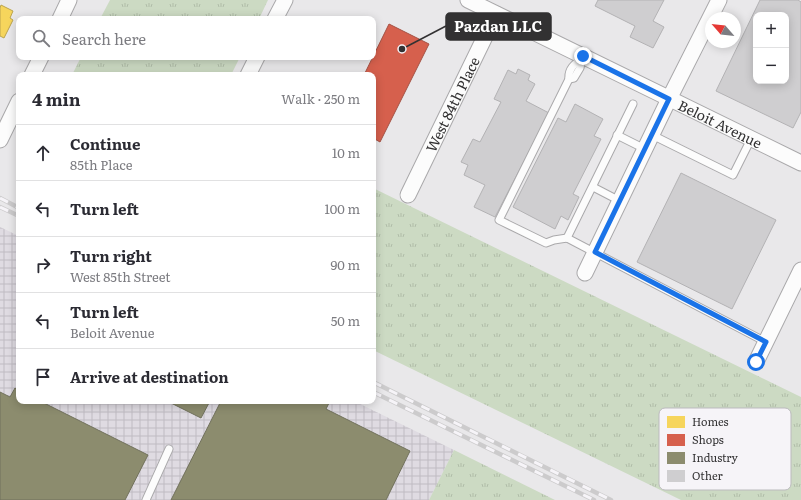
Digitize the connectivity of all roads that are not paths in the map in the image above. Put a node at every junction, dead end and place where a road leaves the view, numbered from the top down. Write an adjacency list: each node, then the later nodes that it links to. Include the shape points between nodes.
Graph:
1 (69, 0): 6 (street)
2 (285, 0): 7 (street)
3 (468, 0): 5 (street, Beloit Avenue)
4 (719, 0): 13 (street)
5 (496, 14): 8 (street, Beloit Avenue); 23 (street, West 84th Place)
6 (61, 16)
7 (277, 16)
8 (582, 58): 13 (street, Beloit Avenue); 25 (lane, via 572,66 568,74 569,79 499,220 546,243)
9 (40, 60): 11 (street)
10 (255, 60): 12 (street)
11 (34, 72)
12 (249, 72)
13 (669, 99): 17 (street); 18 (street, Beloit Avenue)
14 (633, 104): 16 (lane)
15 (16, 107): 19 (street)
16 (617, 135): 20 (lane); 22 (lane)
17 (652, 135): 18 (lane, via 733,175); 20 (street)
18 (751, 139): 21 (street, Beloit Avenue)
19 (0, 140)
20 (645, 149): 24 (street)
21 (801, 163)
22 (593, 187): 24 (lane); 25 (lane)
23 (408, 195)
24 (620, 201): 26 (street)
25 (567, 238): 26 (lane)
26 (595, 252): 28 (street); 29 (lane)
27 (801, 270): 29 (street)
28 (585, 273)
29 (766, 342): 30 (street)
30 (756, 362)
31 (169, 449): 32 (lane)
32 (146, 500)

